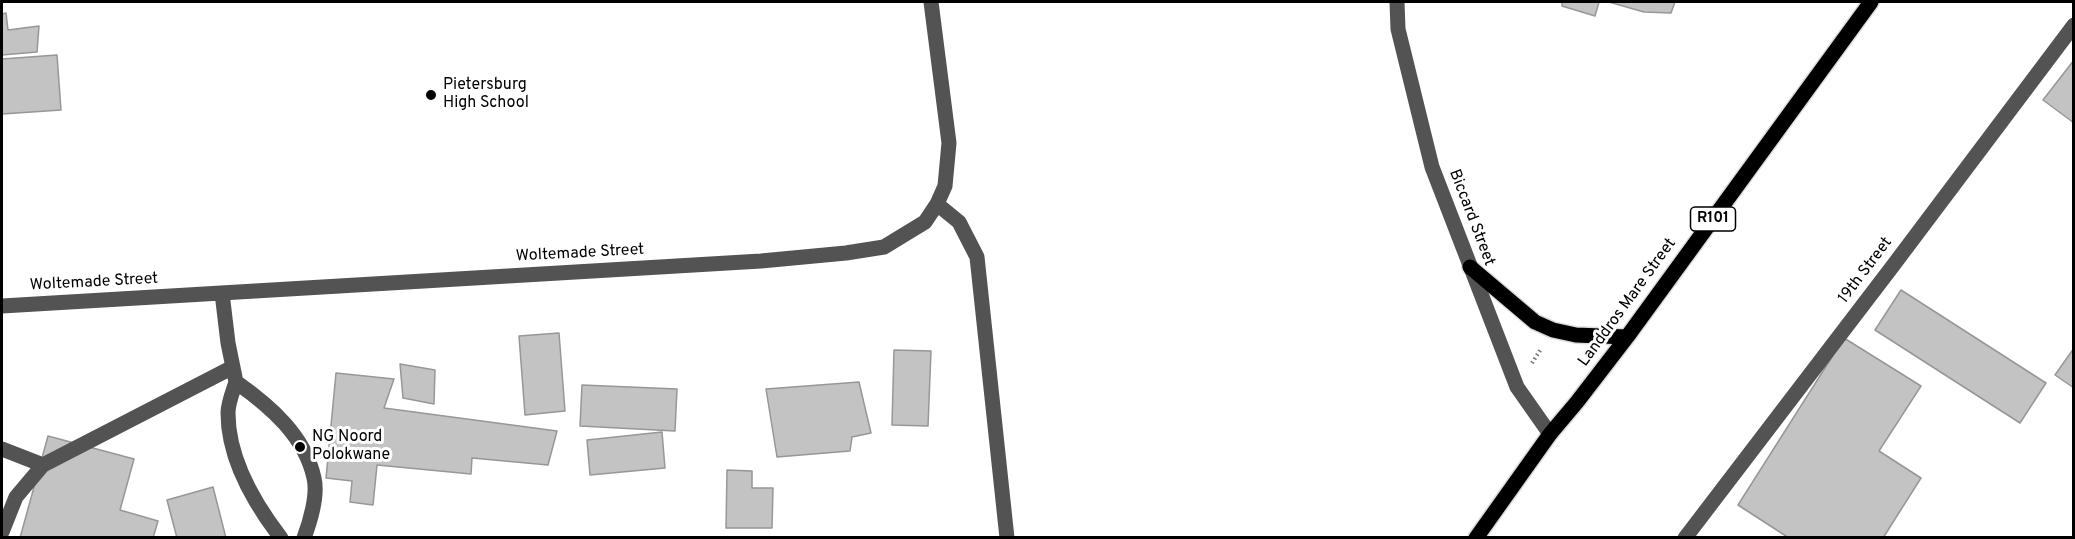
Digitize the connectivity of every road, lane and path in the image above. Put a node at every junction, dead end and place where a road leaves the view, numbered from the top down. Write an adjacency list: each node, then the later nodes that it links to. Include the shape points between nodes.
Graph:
1 (931, 2): 5 (street, Woltemade Street, via 949,143 945,186)
2 (1397, 2): 6 (street, Biccard Street, via 1401,39 1432,167)
3 (1871, 2): 10 (main road, Landdros Mare Street / R101)
4 (2073, 25): 21 (street, 19th Street)
5 (937, 204): 7 (street, Woltemade Street, via 925,222 884,247 846,253); 19 (street, via 959,222 977,257)
6 (1470, 267): 9 (main road, via 1534,322); 12 (street, Biccard Street)
7 (222, 293): 8 (street, Woltemade Street); 11 (street)
8 (2, 306)
9 (1553, 330): 10 (main road); 12 (path)
10 (1627, 337): 13 (main road, Landdros Mare Street / R101)
11 (235, 374): 15 (street); 17 (street, via 228,412 232,442 244,478 264,516); 18 (street, via 285,423 304,453 315,480 312,517)
12 (1517, 387): 13 (street, Biccard Street)
13 (1550, 434): 20 (main road, Landdros Mare Street / R101)
14 (2, 449): 15 (street)
15 (43, 465): 16 (street, via 16,497)
16 (2, 532)
17 (281, 537)
18 (304, 537)
19 (1007, 537)
20 (1476, 537)
21 (1685, 537)

